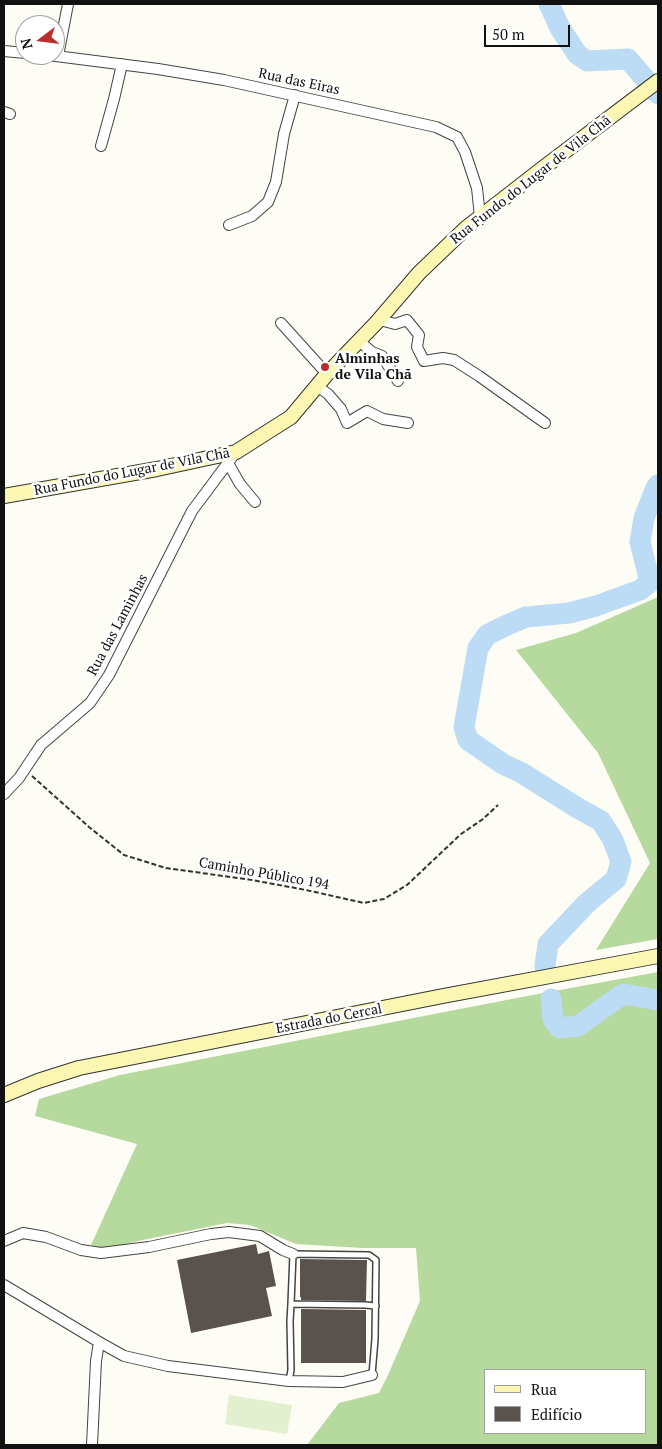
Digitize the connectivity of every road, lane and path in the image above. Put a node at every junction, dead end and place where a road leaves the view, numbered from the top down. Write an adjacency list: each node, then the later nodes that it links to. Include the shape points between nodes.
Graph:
1 (65, 57): 2 (street, Rua das Eiras)
2 (122, 64): 4 (street, Rua das Eiras, via 224,80); 5 (street)
3 (658, 82): 6 (street, Rua Fundo do Lugar de Vila Chã)
4 (295, 96): 6 (street, Rua das Eiras, via 436,127 456,137 466,152 477,188); 7 (street, via 284,134 276,182 268,202 252,216)
5 (101, 146)
6 (480, 217): 8 (street, Rua Fundo do Lugar de Vila Chã, via 419,273)
7 (229, 225)
8 (380, 320): 10 (street, Rua Fundo do Lugar de Vila Chã); 15 (street, via 395,324 407,320 419,335 417,347 424,361 454,360)
9 (281, 323): 11 (street)
10 (359, 341): 11 (street, Rua Fundo do Lugar de Vila Chã); 12 (street, via 382,356)
11 (327, 374): 13 (street, Rua Fundo do Lugar de Vila Chã)
12 (398, 380)
13 (317, 386): 14 (street, via 328,394 347,423 367,411 383,419); 16 (street, Rua Fundo do Lugar de Vila Chã, via 291,417)
14 (408, 423)
15 (545, 424)
16 (232, 458): 17 (street, Rua Fundo do Lugar de Vila Chã); 18 (street, via 240,484); 19 (street, Rua das Laminhas, via 192,511 109,675 90,703 41,745)
17 (4, 496)
18 (255, 502)
19 (24, 770): 20 (street, Rua das Laminhas); 21 (path, Caminho Público 194, via 124,855 166,868 252,880 364,903 384,899 407,885 461,834)
20 (4, 794)
21 (498, 805)
22 (658, 956): 23 (street, Estrada do Cercal, via 79,1068 38,1080)
23 (4, 1095)
24 (4, 1241): 25 (street, via 23,1233 101,1253 229,1232 260,1236)
25 (293, 1254): 27 (lane); 28 (lane, via 369,1255 376,1260)
26 (4, 1285): 29 (street)
27 (291, 1304): 28 (lane); 31 (lane)
28 (376, 1306): 30 (lane)
29 (99, 1342): 31 (street, via 124,1356 168,1366); 32 (street)
30 (372, 1375): 31 (street, via 343,1382)
31 (289, 1381)
32 (92, 1445)

